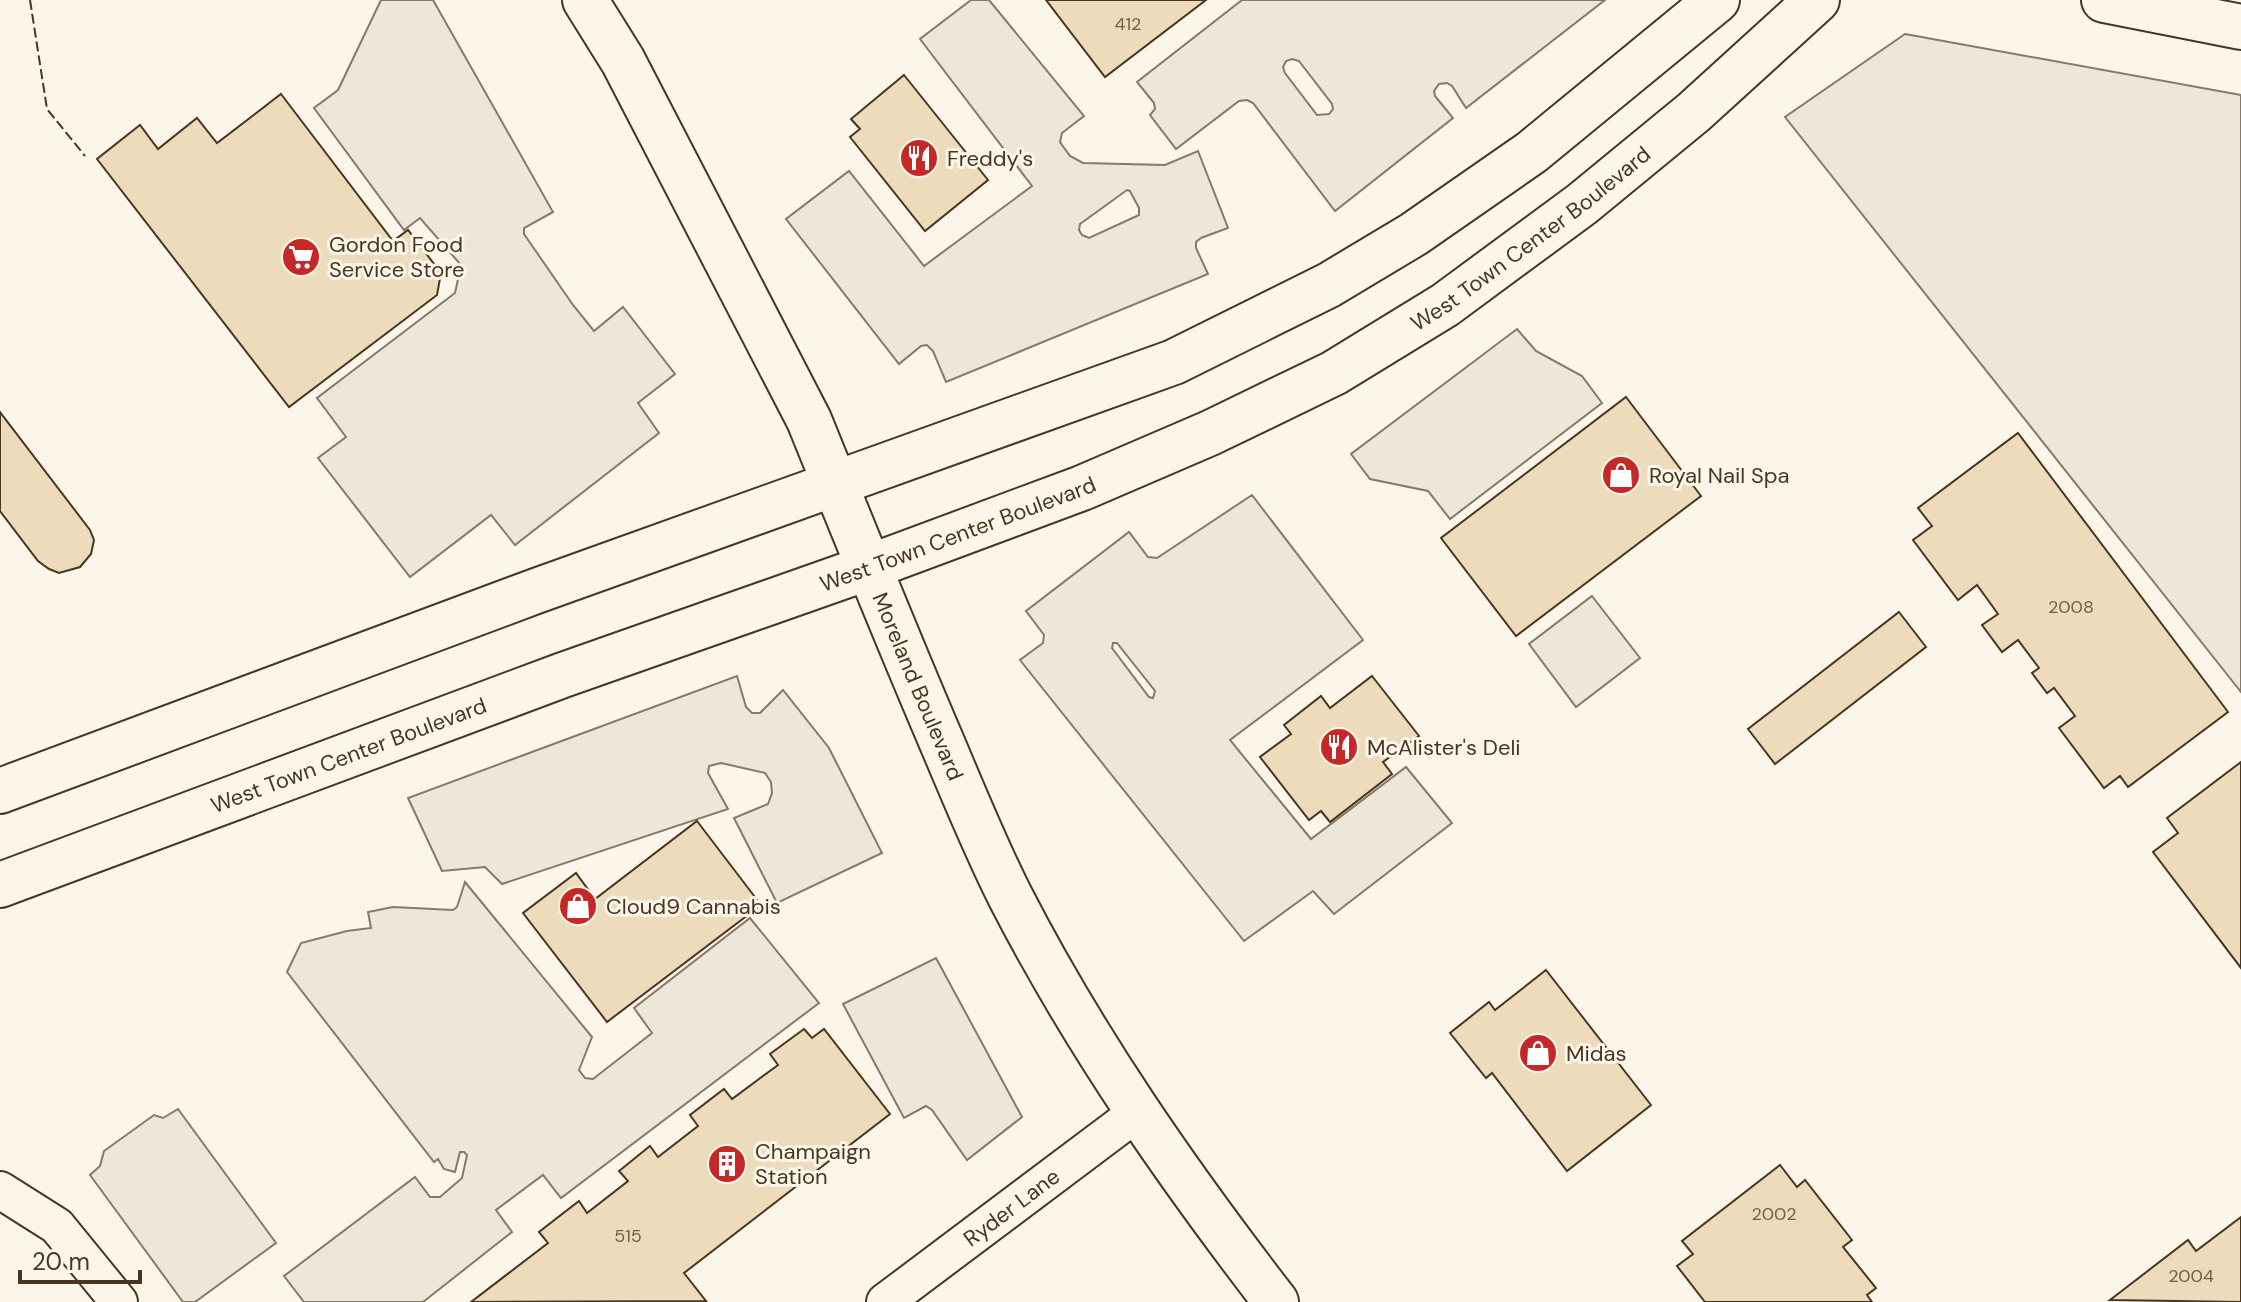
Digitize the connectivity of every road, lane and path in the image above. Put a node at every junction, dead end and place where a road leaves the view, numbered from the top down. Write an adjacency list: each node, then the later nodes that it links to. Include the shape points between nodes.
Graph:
1 (585, 0): 6 (main road, Moreland Boulevard, via 688,183)
2 (1717, 0): 6 (main road, via 1532,152 1329,285 1174,362)
3 (1817, 0): 7 (main road, West Town Center Boulevard, via 1582,204 1445,305 1334,373 1082,488)
4 (2104, 0): 5 (main road)
5 (2241, 27)
6 (836, 482): 7 (main road, Moreland Boulevard); 8 (main road)
7 (867, 568): 9 (main road, West Town Center Boulevard); 10 (main road, Moreland Boulevard, via 1011,897)
8 (0, 791)
9 (0, 885)
10 (1138, 1112): 13 (street, Ryder Lane); 14 (main road, Moreland Boulevard)
11 (0, 1190): 12 (street, via 57,1226)
12 (119, 1302)
13 (885, 1302)
14 (1276, 1302)

